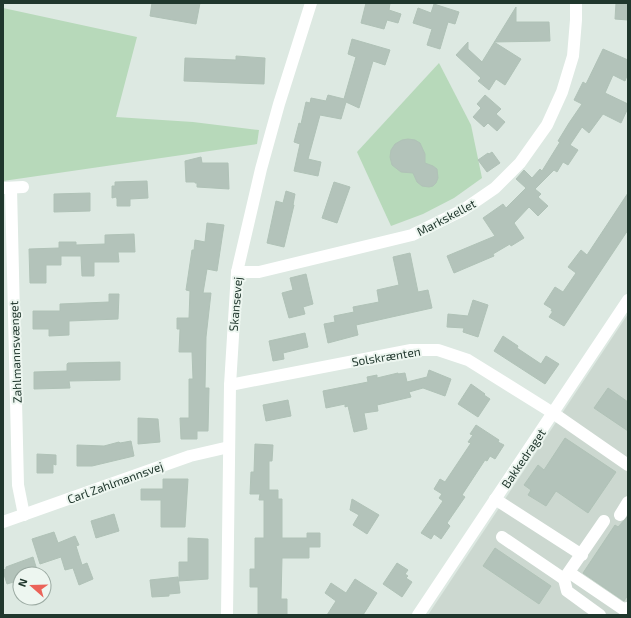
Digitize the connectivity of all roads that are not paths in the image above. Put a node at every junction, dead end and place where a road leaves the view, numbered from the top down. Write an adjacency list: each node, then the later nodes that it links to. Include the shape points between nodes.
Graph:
1 (310, 3): 5 (street, Skansevej, via 265,154)
2 (576, 3): 5 (street, Markskellet, via 573,56 548,125 520,163 494,188 463,210 412,234 259,272)
3 (7, 188): 4 (street, Zahlmannsvænget); 13 (street, Zahlmannsvænget, via 18,485)
4 (24, 188)
5 (237, 272): 7 (street, Skansevej)
6 (628, 300): 8 (street, Bakkedraget)
7 (230, 385): 8 (street, Solskrænten, via 411,350 438,350 468,360); 9 (street, Skansevej)
8 (553, 413): 10 (street, Solskrænten); 11 (street, Bakkedraget)
9 (229, 447): 13 (street, Carl Zahlmannsvej, via 190,456); 21 (street, Skansevej)
10 (628, 465)
11 (495, 499): 18 (street); 22 (street, Bakkedraget)
12 (628, 502): 14 (street)
13 (24, 515): 16 (street, Carl Zahlmannsvej)
14 (620, 515)
15 (604, 521): 18 (street)
16 (3, 522)
17 (502, 537): 19 (street)
18 (582, 555): 19 (street)
19 (567, 576): 20 (street); 23 (street, via 567,591)
20 (623, 611)
21 (228, 615)
22 (418, 615)
23 (600, 615)

